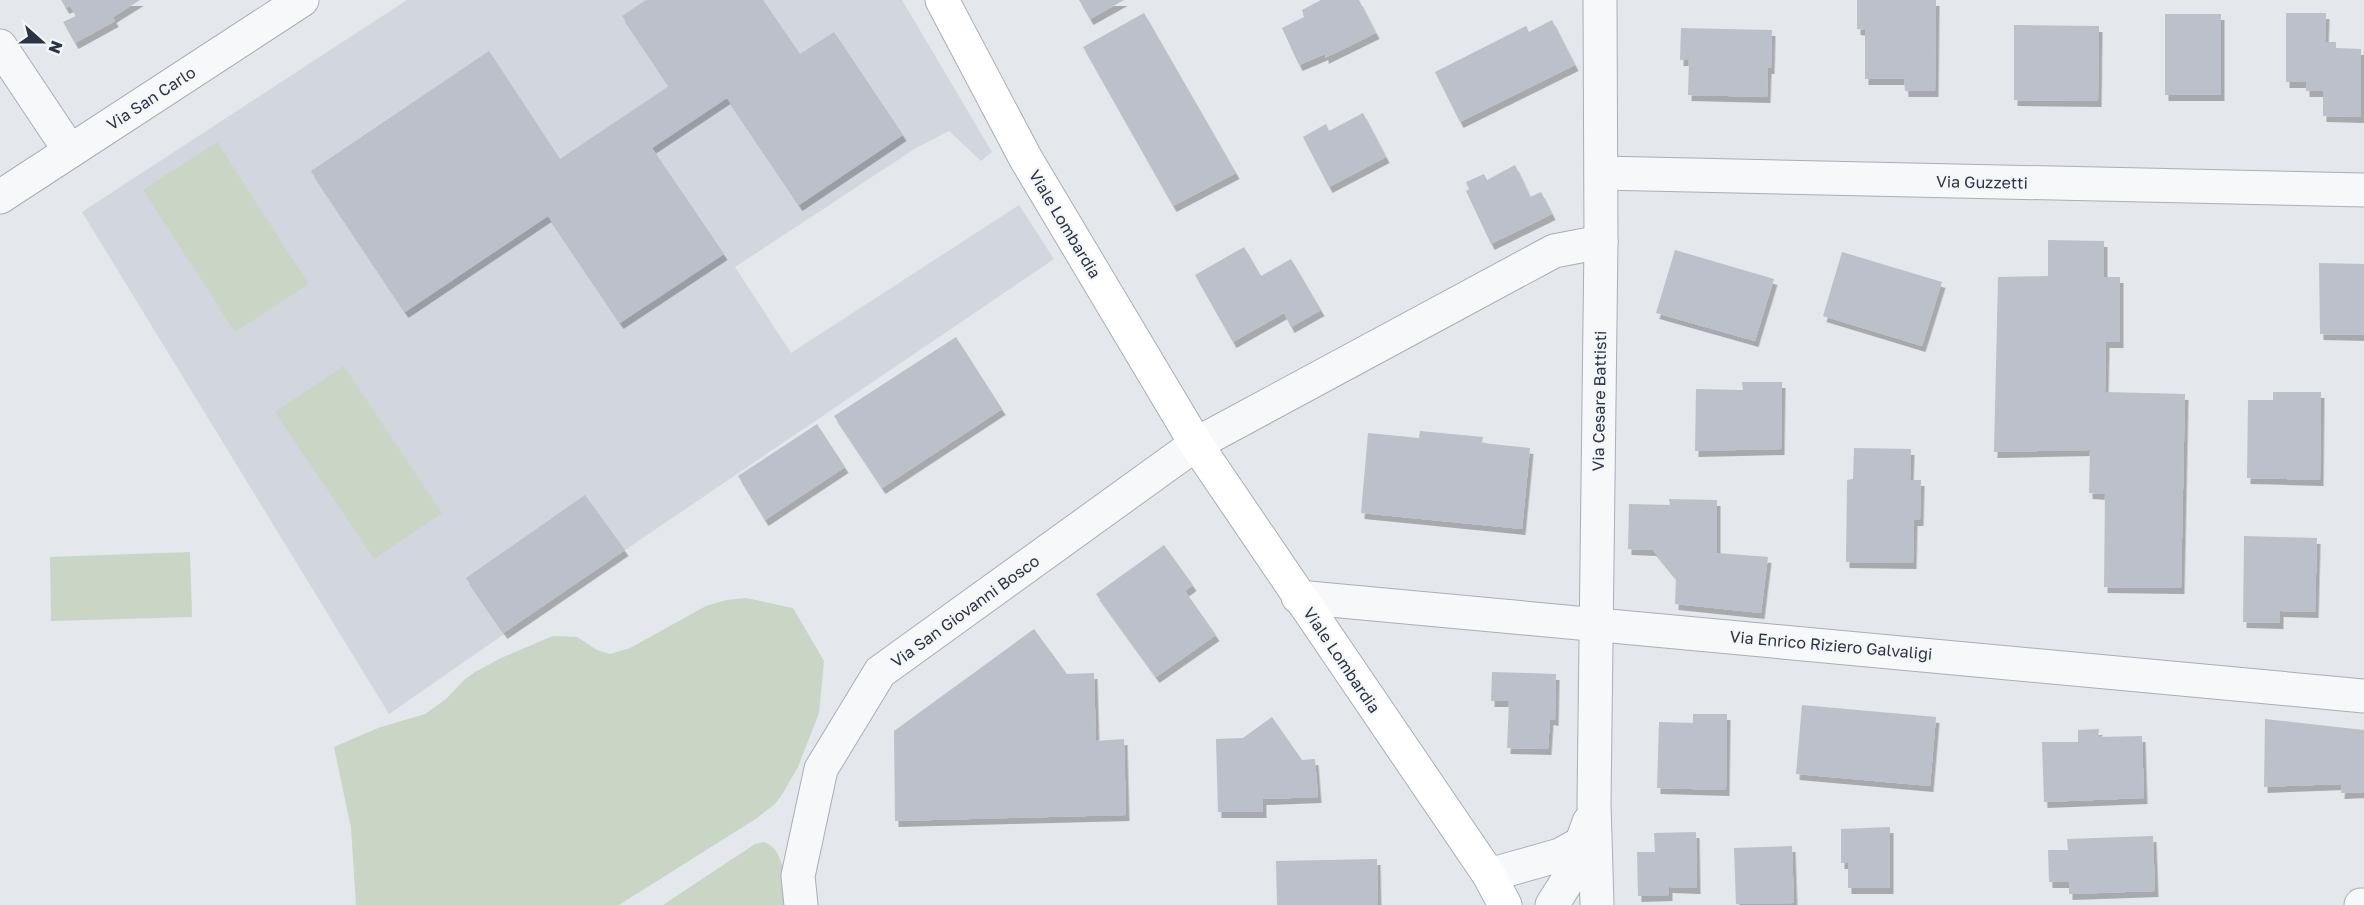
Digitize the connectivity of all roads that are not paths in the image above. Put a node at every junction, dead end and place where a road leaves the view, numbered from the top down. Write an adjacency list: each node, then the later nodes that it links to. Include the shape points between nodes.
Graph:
1 (302, 0): 5 (street, Via San Carlo)
2 (942, 0): 10 (street, Viale Lombardia, via 1026,159)
3 (1600, 0): 6 (street, Via Cesare Battisti)
4 (0, 46): 5 (street)
5 (70, 151): 8 (street, Via San Carlo)
6 (1601, 173): 7 (street, Via Guzzetti); 9 (street, Via Cesare Battisti)
7 (2364, 190)
8 (0, 197)
9 (1601, 242): 10 (street, via 1554,251); 12 (street, Via Cesare Battisti)
10 (1196, 444): 11 (street, Viale Lombardia); 17 (street, Via San Giovanni Bosco, via 880,672 822,769 798,876)
11 (1298, 597): 12 (street, Via Enrico Riziero Galvaligi); 16 (street, Viale Lombardia)
12 (1597, 623): 13 (street, Via Enrico Riziero Galvaligi); 14 (street, Via Cesare Battisti)
13 (2364, 696)
14 (1594, 803): 15 (street, Via Cesare Battisti); 21 (street, Via Cesare Battisti)
15 (1583, 842): 16 (street, via 1560,855); 20 (street, Via Cesare Battisti, via 1569,878)
16 (1489, 875): 18 (street, Viale Lombardia); 19 (street, Viale Lombardia)
17 (801, 905)
18 (1505, 905)
19 (1518, 905)
20 (1552, 905)
21 (1597, 905)

